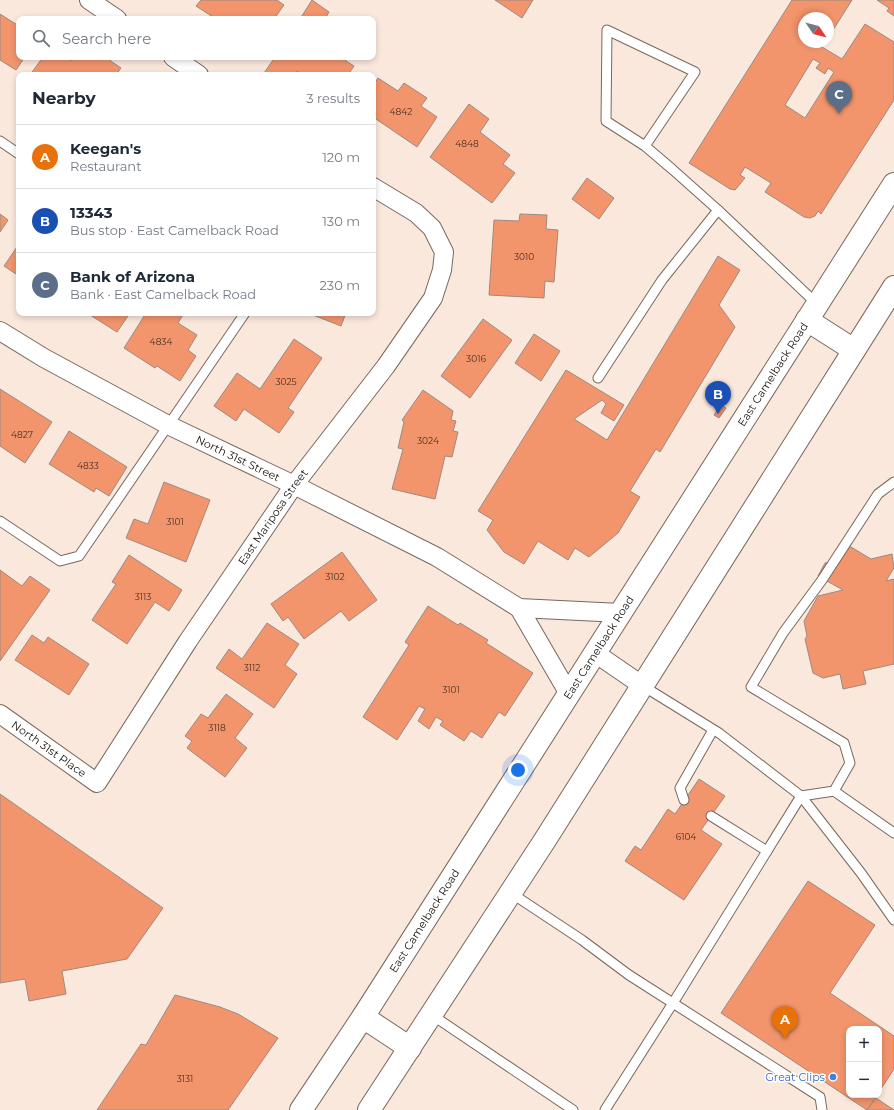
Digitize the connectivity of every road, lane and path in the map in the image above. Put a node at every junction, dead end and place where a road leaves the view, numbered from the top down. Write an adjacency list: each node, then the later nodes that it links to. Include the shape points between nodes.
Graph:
1 (89, 0): 2 (street)
2 (113, 16)
3 (177, 60): 4 (street)
4 (195, 72)
5 (0, 141): 7 (lane)
6 (645, 146): 6 (lane, via 606,121 607,30 694,72); 10 (lane)
7 (16, 152)
8 (894, 184): 12 (main road, East Camelback Road)
9 (376, 189): 19 (street, East Mariposa Street, via 416,213 432,228 444,252 442,270 433,298 386,366)
10 (718, 210): 12 (lane); 16 (lane, via 662,280)
11 (894, 287): 15 (main road)
12 (812, 312): 15 (main road); 22 (main road, East Camelback Road)
13 (243, 316): 17 (lane)
14 (0, 331): 17 (street, North 31st Street, via 44,358)
15 (854, 350): 24 (main road)
16 (598, 378)
17 (168, 425): 19 (street, North 31st Street); 20 (lane, via 79,556 60,561)
18 (894, 482): 29 (lane, via 878,494 783,634 751,687 844,743 850,763)
19 (294, 485): 21 (street, North 31st Street, via 437,557); 28 (street, East Mariposa Street, via 188,641)
20 (0, 522)
21 (519, 608): 22 (street, North 31st Street); 25 (street, North 31st Street)
22 (621, 613): 23 (main road, East Camelback Road)
23 (595, 653): 24 (street); 25 (main road, East Camelback Road)
24 (643, 686): 27 (lane); 35 (main road)
25 (569, 694): 39 (main road, East Camelback Road)
26 (0, 714): 28 (street, North 31st Place)
27 (713, 730): 30 (lane); 31 (lane, via 680,788)
28 (97, 783)
29 (834, 791): 30 (lane); 33 (lane)
30 (801, 796): 34 (lane); 36 (lane, via 861,872)
31 (684, 800)
32 (711, 816): 34 (lane)
33 (894, 833)
34 (767, 852): 37 (lane)
35 (511, 893): 37 (lane); 38 (main road)
36 (894, 920)
37 (673, 1003): 44 (lane); 45 (lane, via 820,1097)
38 (432, 1015): 40 (main road); 43 (lane)
39 (363, 1017): 40 (main road); 41 (main road, East Camelback Road)
40 (410, 1048): 42 (main road)
41 (301, 1110)
42 (369, 1110)
43 (573, 1110)
44 (605, 1110)
45 (822, 1110)

